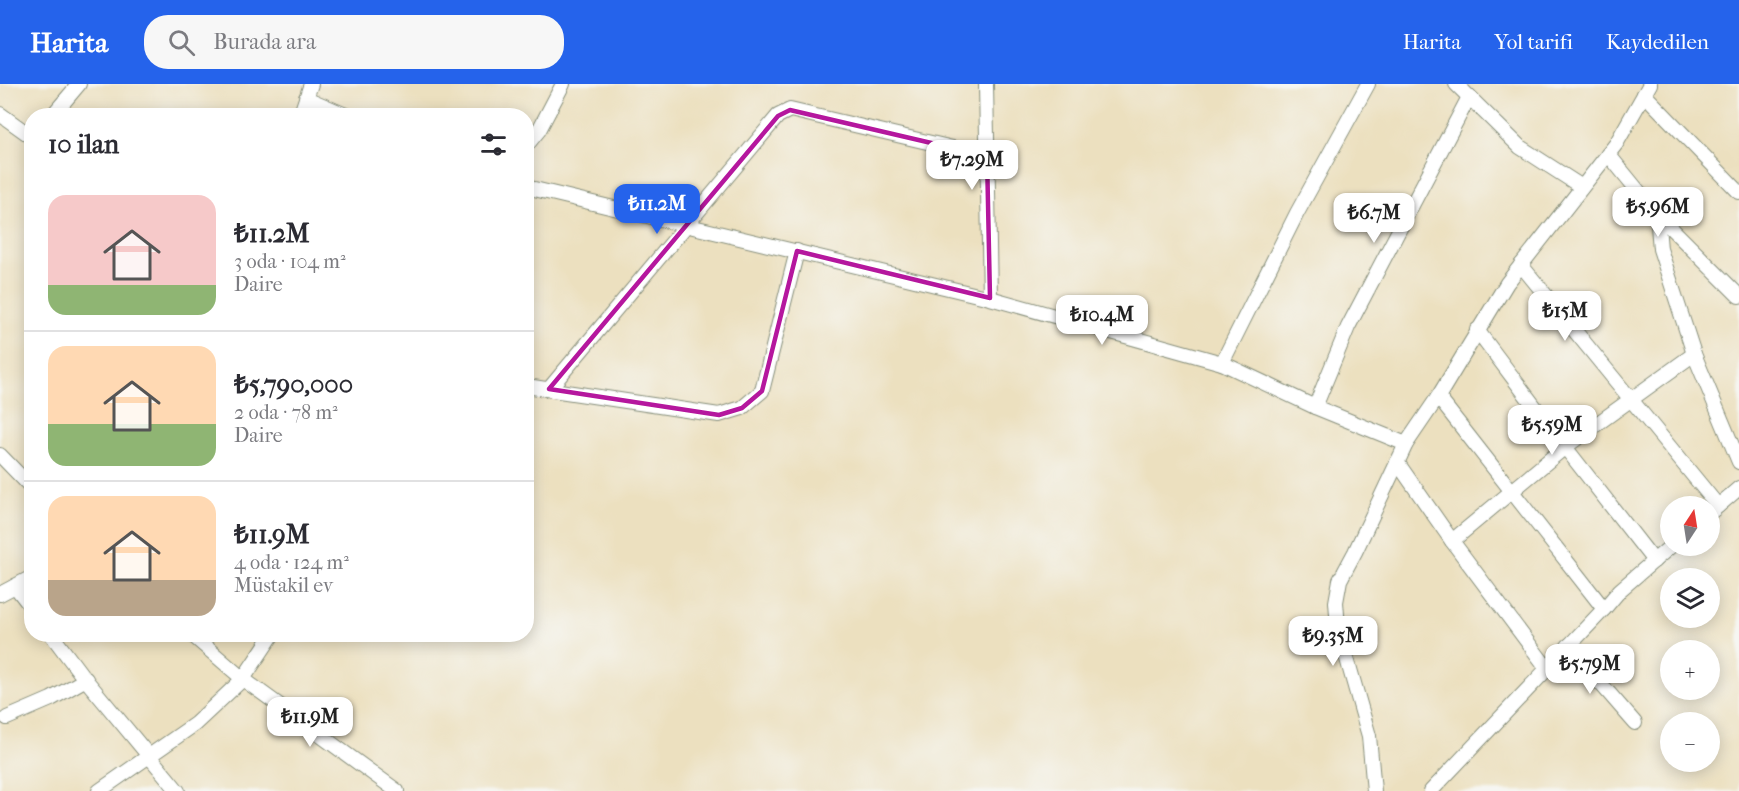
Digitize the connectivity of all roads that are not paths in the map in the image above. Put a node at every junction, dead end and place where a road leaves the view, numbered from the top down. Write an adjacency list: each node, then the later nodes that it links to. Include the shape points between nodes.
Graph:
1 (79, 84): 10 (street)
2 (311, 84): 9 (street)
3 (563, 84): 15 (street)
4 (986, 84): 17 (street)
5 (1368, 84): 29 (street, via 1297,213)
6 (1456, 84): 8 (street)
7 (1647, 89): 16 (street); 20 (street)
8 (1469, 97): 18 (street, via 1520,147); 34 (street, via 1348,327)
9 (306, 98): 11 (street); 12 (street)
10 (59, 108)
11 (303, 108)
12 (329, 108)
13 (0, 114): 14 (street)
14 (24, 131)
15 (534, 136)
16 (1608, 154): 18 (street); 21 (street)
17 (987, 156): 22 (street, via 790,110 778,116); 26 (street)
18 (1582, 187): 24 (street)
19 (534, 189): 22 (street)
20 (1739, 192)
21 (1657, 214): 25 (street); 28 (street, via 1660,249)
22 (686, 226): 23 (street); 31 (street)
23 (796, 251): 26 (street); 31 (street, via 762,391 742,408 719,415)
24 (1521, 265): 27 (street); 33 (street)
25 (1739, 296)
26 (990, 298): 29 (street)
27 (1477, 330): 32 (street); 36 (street)
28 (1694, 354): 33 (street); 39 (street)
29 (1222, 363): 34 (street)
30 (534, 387): 31 (street)
31 (549, 389)
32 (1438, 397): 35 (street); 42 (street)
33 (1632, 399): 36 (street); 43 (street)
34 (1315, 407): 35 (street)
35 (1406, 444): 38 (street)
36 (1564, 447): 42 (street); 47 (street)
37 (0, 455): 40 (street)
38 (1397, 462): 45 (street); 66 (street, via 1340,580 1336,602 1338,627 1369,736)
39 (1739, 462)
40 (24, 480)
41 (1739, 488): 44 (street)
42 (1512, 492): 45 (street); 52 (street)
43 (1704, 496)
44 (1720, 504)
45 (1452, 541): 57 (street)
46 (1660, 556): 47 (street)
47 (1654, 561): 52 (street)
48 (24, 581): 49 (street)
49 (15, 586): 50 (street); 51 (street)
50 (0, 594)
51 (24, 598)
52 (1604, 609): 56 (street)
53 (57, 642): 58 (street)
54 (200, 642): 59 (street)
55 (268, 642): 59 (street)
56 (1568, 646): 57 (street); 61 (street)
57 (1547, 668): 67 (street)
58 (86, 679): 60 (street); 62 (street)
59 (243, 679): 62 (street, via 195,724); 65 (street)
60 (8, 718)
61 (1635, 723)
62 (150, 756): 63 (street); 64 (street)
63 (99, 791)
64 (178, 791)
65 (396, 791)
66 (1374, 791)
67 (1431, 791)

